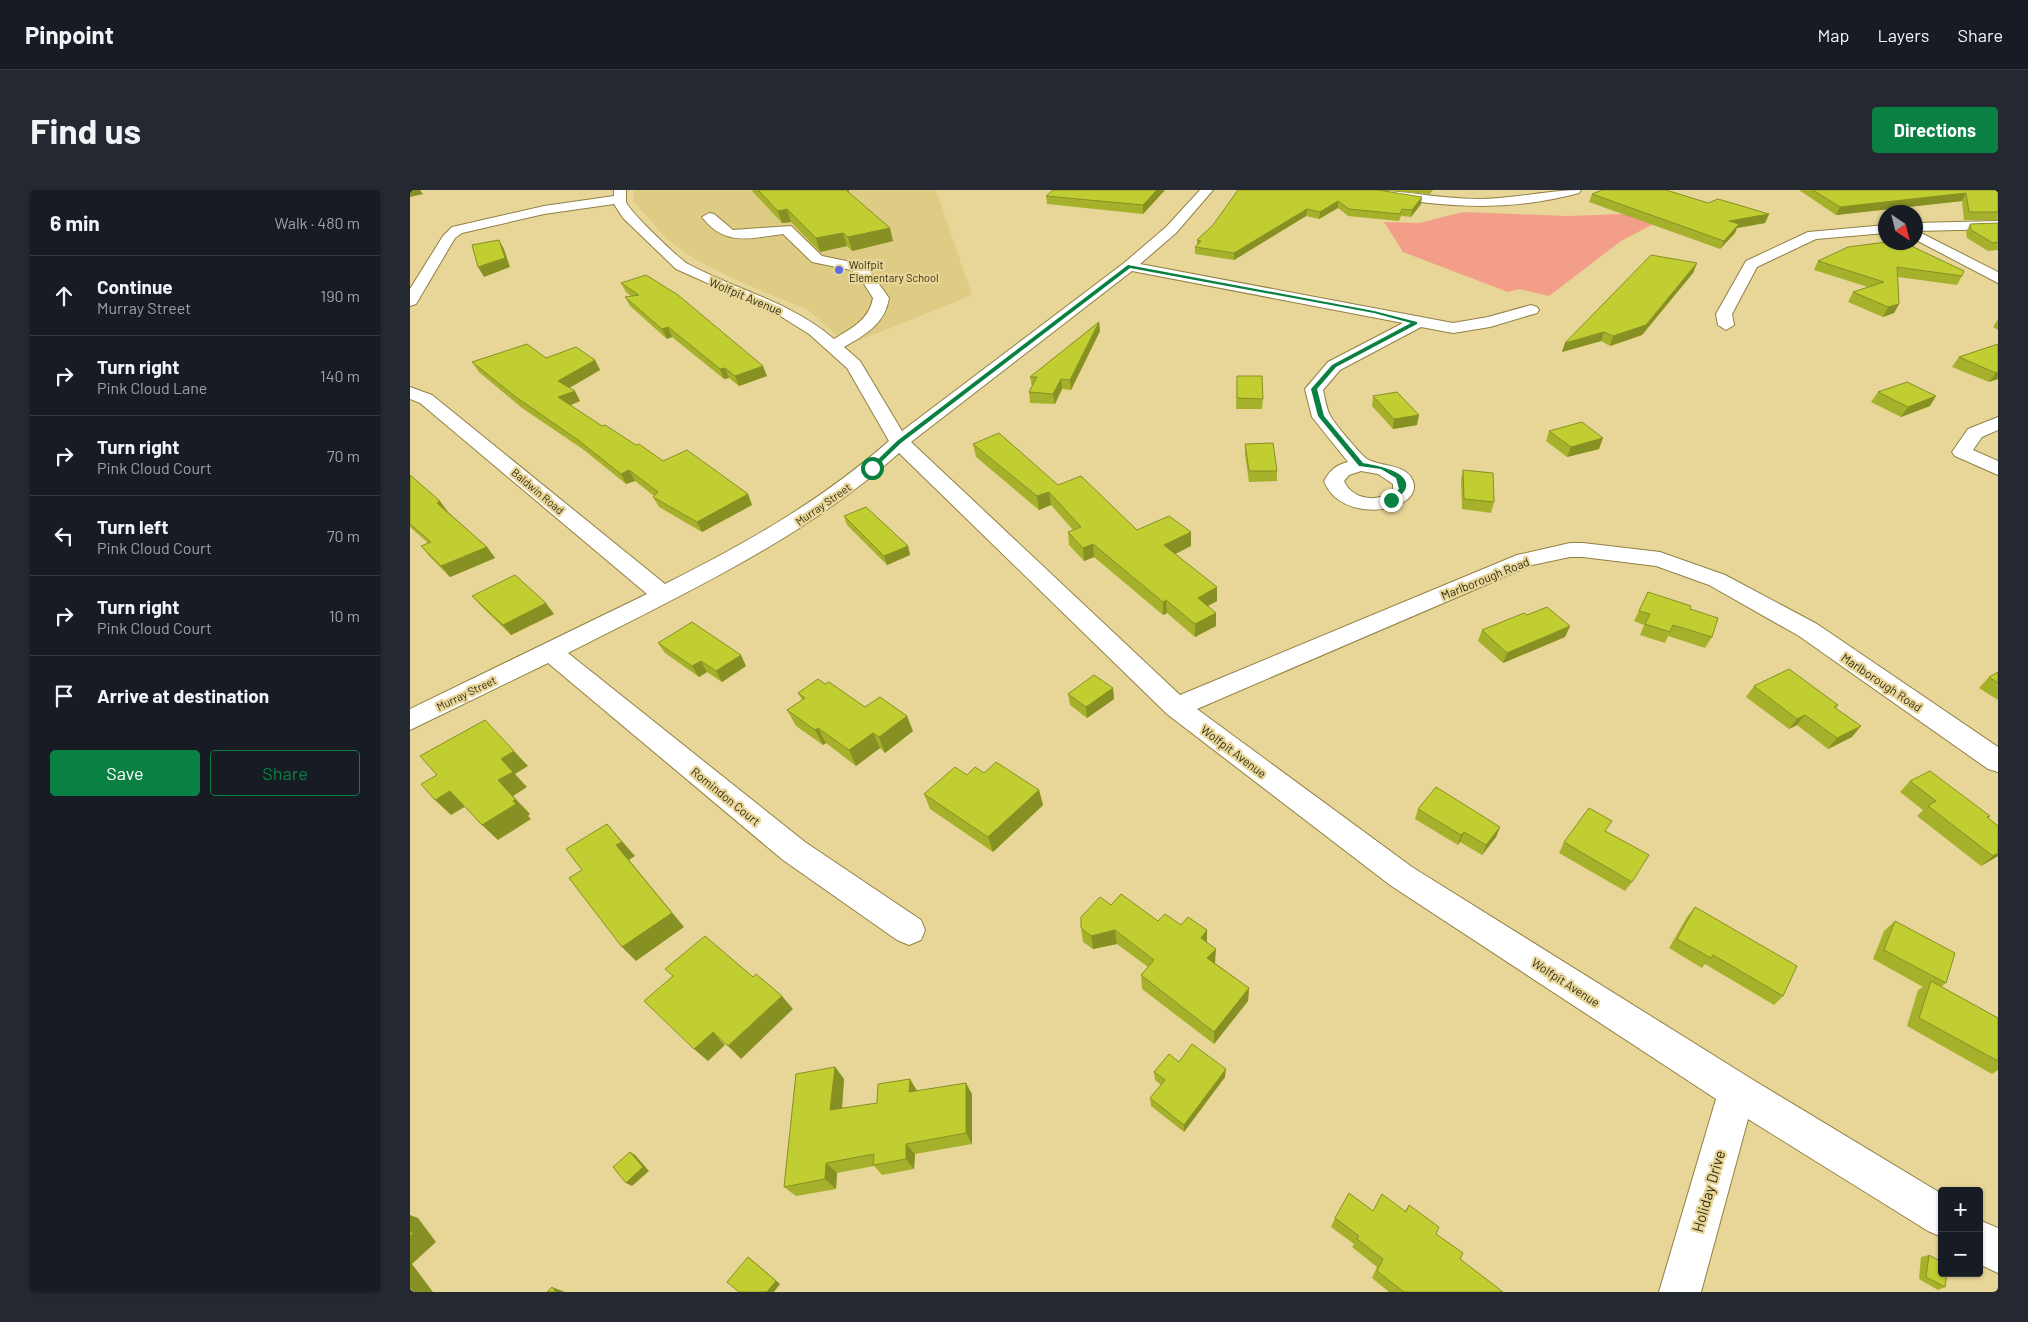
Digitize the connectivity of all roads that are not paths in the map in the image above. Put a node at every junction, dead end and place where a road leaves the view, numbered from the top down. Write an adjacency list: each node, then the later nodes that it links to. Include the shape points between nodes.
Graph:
1 (1207, 190): 13 (street, Murray Street, via 1172,230)
2 (1372, 190): 3 (street, via 1398,196 1487,203 1532,202)
3 (1576, 190)
4 (620, 198): 8 (street, via 544,210); 9 (street); 19 (street, Wolfpit Avenue, via 658,245 686,270 784,311)
5 (710, 217): 19 (street, via 729,234 786,229 817,258 848,264 864,274 881,298 879,310 874,320)
6 (1998, 225): 7 (street)
7 (1923, 227)
8 (457, 230): 11 (street); 15 (street, via 450,236)
9 (520, 230)
10 (1878, 230): 18 (street, via 1813,235 1751,264 1724,314)
11 (497, 234)
12 (1923, 239): 14 (street)
13 (1129, 266): 17 (street, via 1374,312); 22 (street, Murray Street)
14 (1998, 278)
15 (410, 301)
16 (1505, 303): 17 (street, via 1531,310 1453,328)
17 (1416, 323): 23 (street, via 1334,366 1314,389 1321,416)
18 (1726, 325)
19 (833, 347): 22 (street, Wolfpit Avenue, via 854,365)
20 (410, 392): 25 (street, Baldwin Road, via 426,399)
21 (1998, 423): 24 (street, via 1974,433 1962,452)
22 (899, 442): 25 (street, Murray Street, via 872,468 798,522); 27 (street, Wolfpit Avenue)
23 (1361, 465)
24 (1998, 470)
25 (663, 595): 26 (street, Murray Street)
26 (550, 652): 28 (street, Murray Street); 30 (street, Romindon Court, via 794,851)
27 (1176, 707): 29 (street, Marlborough Road, via 1524,560 1583,550 1660,558 1717,580 1808,630); 31 (street, Wolfpit Avenue, via 1401,876)
28 (410, 720)
29 (1998, 761)
30 (909, 930)
31 (1736, 1090): 32 (street, Wolfpit Avenue); 35 (street, Holiday Drive)
32 (1938, 1215)
33 (1983, 1243): 34 (street)
34 (1998, 1252)
35 (1680, 1292)

